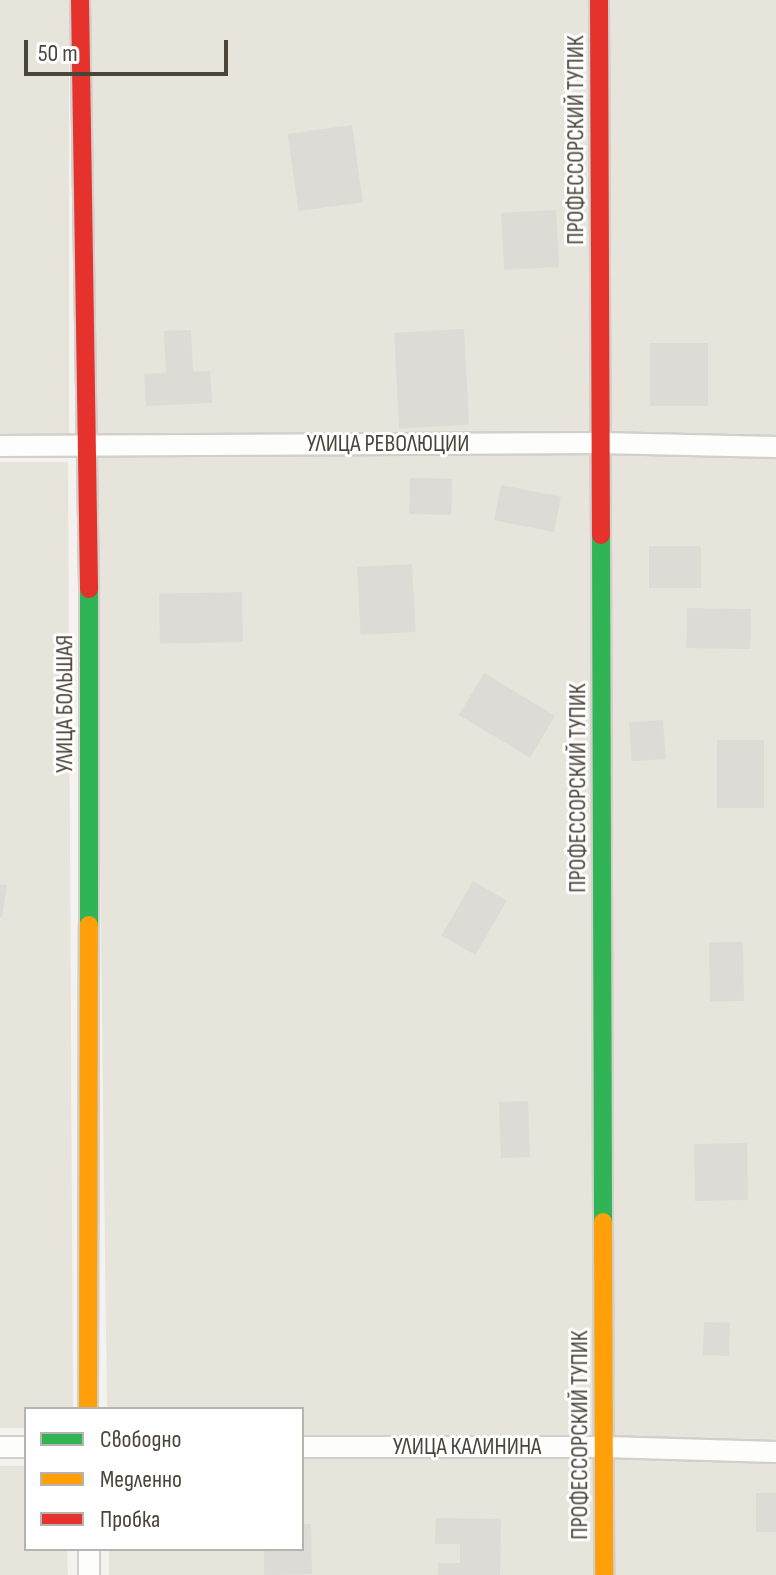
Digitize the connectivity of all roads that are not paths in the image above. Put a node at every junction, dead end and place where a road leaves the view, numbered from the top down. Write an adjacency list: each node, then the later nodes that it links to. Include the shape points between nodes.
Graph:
1 (80, 0): 4 (street, УЛИЦА БОЛЬШАЯ)
2 (599, 0): 3 (street, ПРОФЕССОРСКИЙ ТУПИК)
3 (601, 443): 4 (street, УЛИЦА РЕВОЛЮЦИИ); 6 (street, УЛИЦА РЕВОЛЮЦИИ); 11 (street, ПРОФЕССОРСКИЙ ТУПИК)
4 (89, 445): 5 (street, УЛИЦА РЕВОЛЮЦИИ); 7 (street, УЛИЦА БОЛЬШАЯ)
5 (0, 446)
6 (776, 447)
7 (88, 1407)
8 (0, 1447): 9 (street)
9 (24, 1447)
10 (304, 1447): 11 (street, УЛИЦА КАЛИНИНА)
11 (605, 1447): 12 (street, УЛИЦА КАЛИНИНА); 15 (street, ПРОФЕССОРСКИЙ ТУПИК)
12 (776, 1452)
13 (89, 1551): 14 (street)
14 (89, 1575)
15 (604, 1575)

